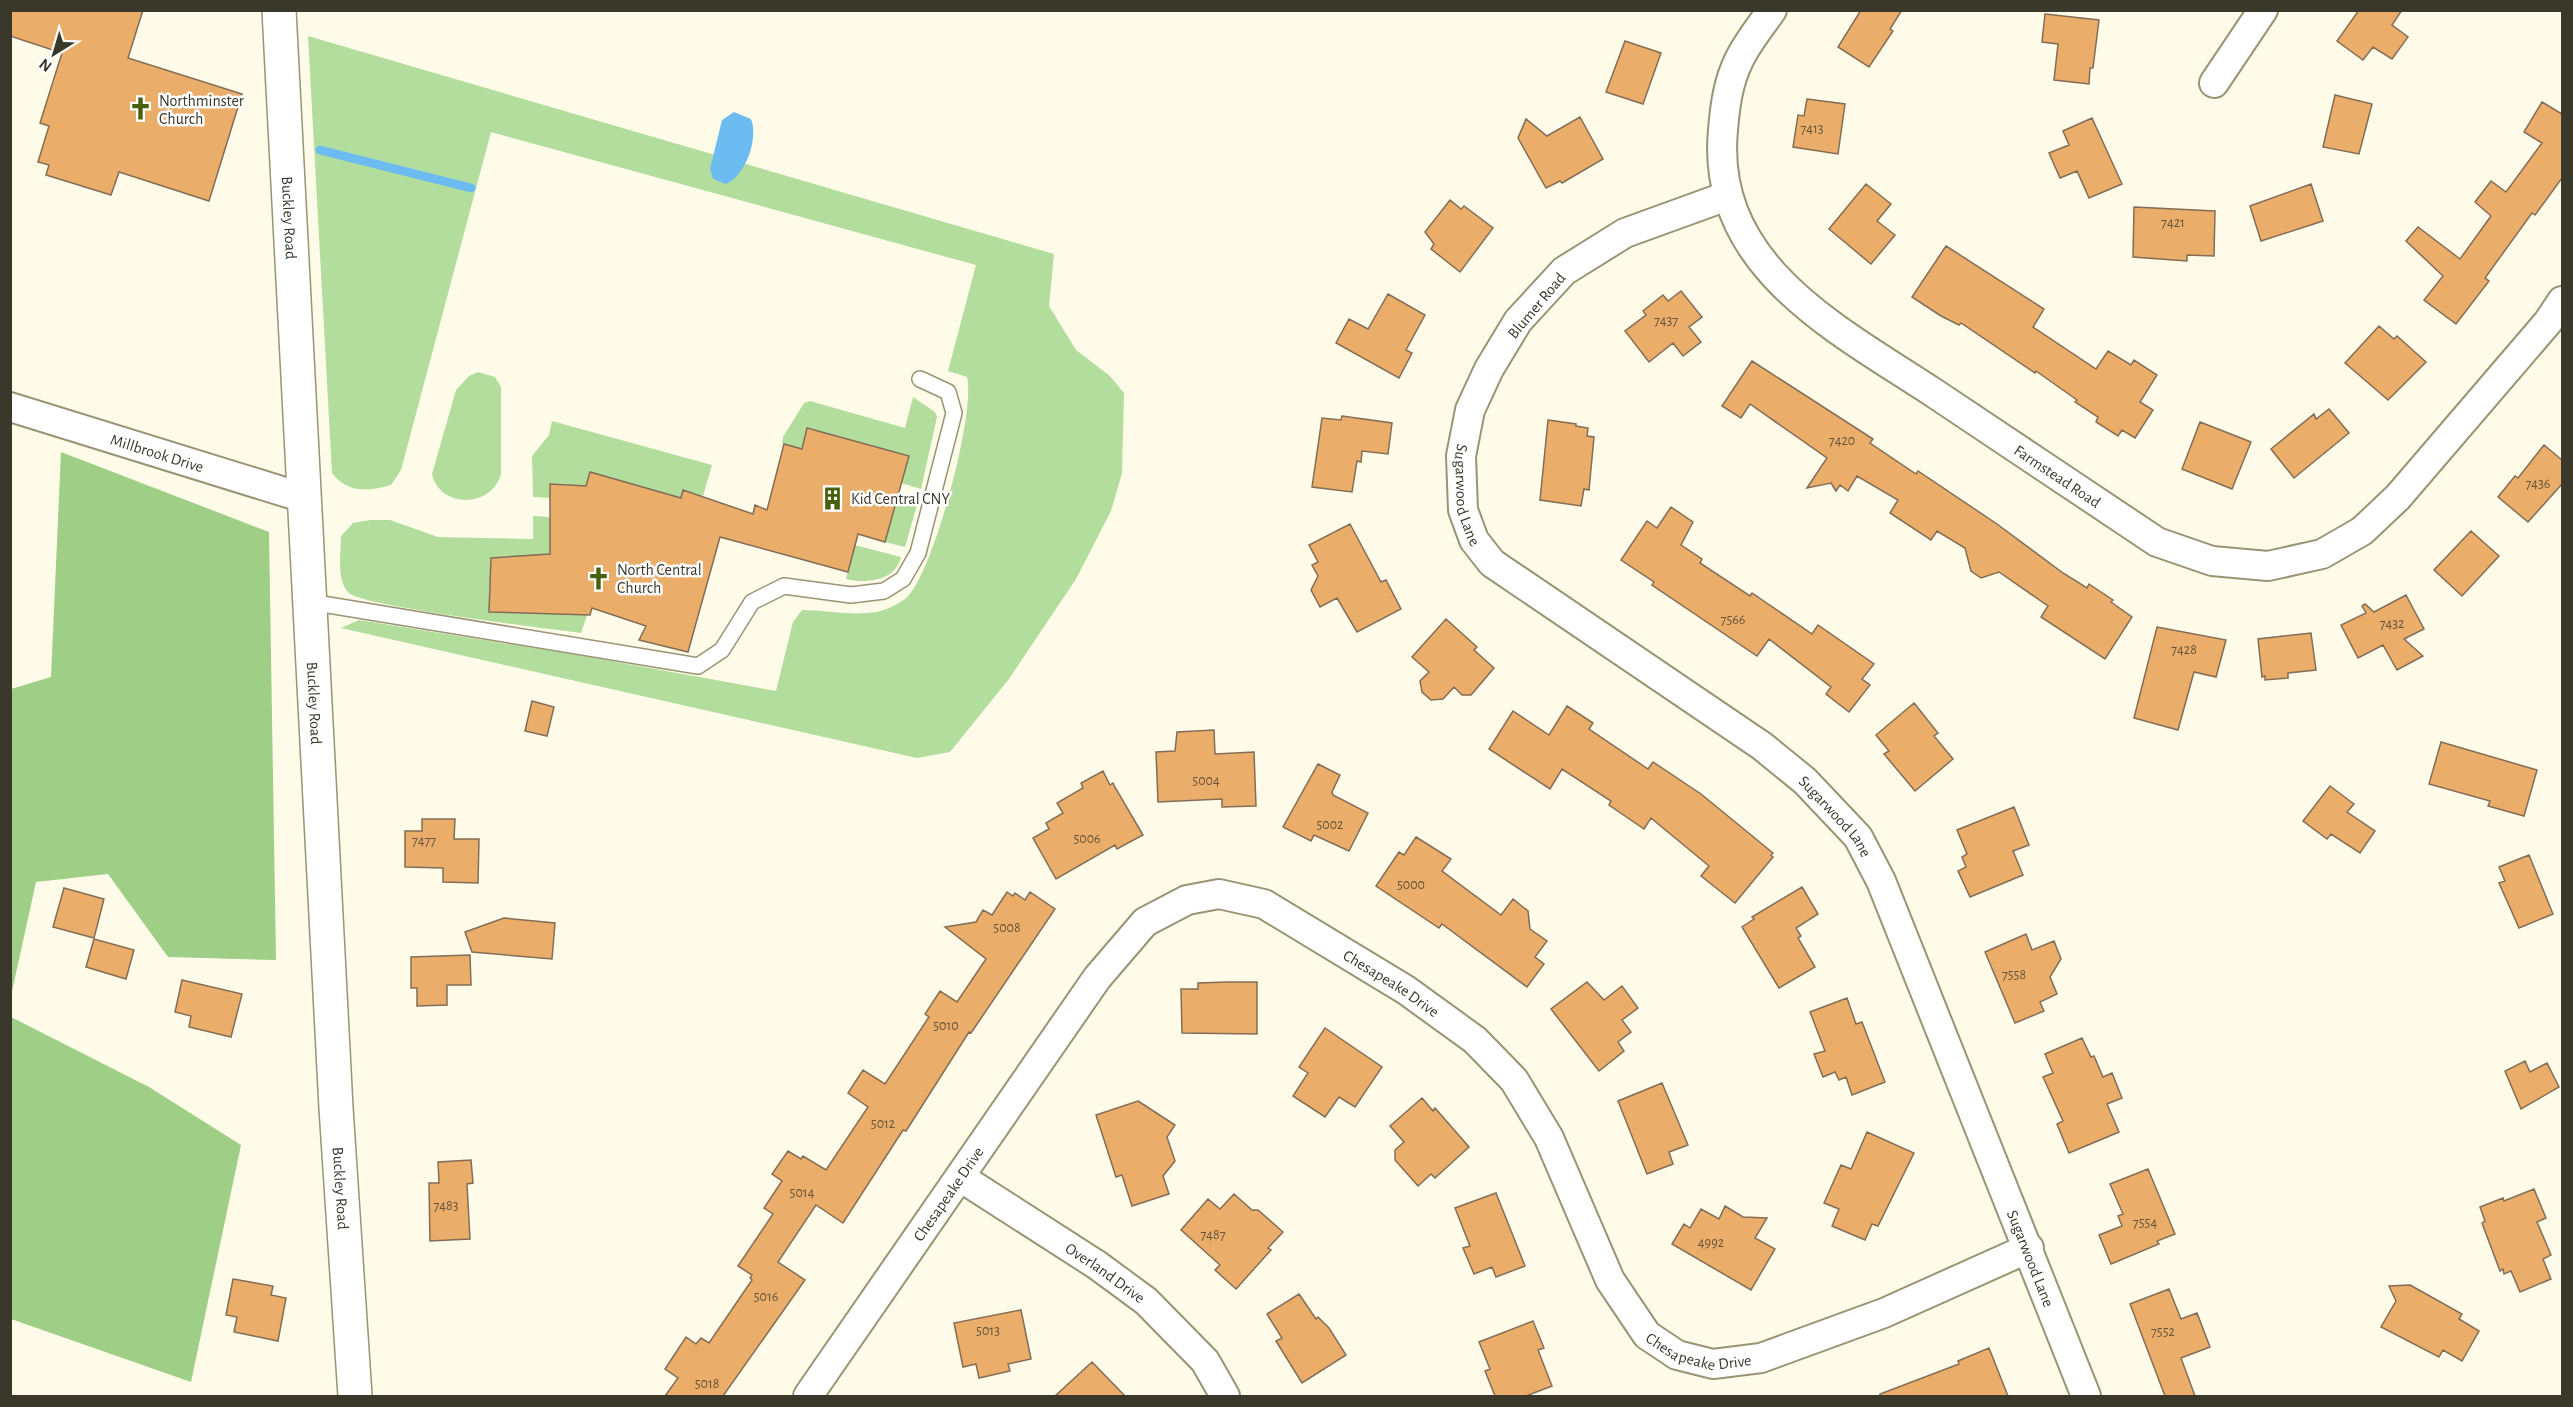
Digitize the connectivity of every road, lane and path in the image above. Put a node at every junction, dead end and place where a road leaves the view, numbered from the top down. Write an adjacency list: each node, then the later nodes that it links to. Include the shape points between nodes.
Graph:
1 (279, 10): 10 (street, Buckley Road)
2 (1772, 10): 5 (street, Farmstead Road, via 1739,59 1725,99 1720,153)
3 (2264, 10): 4 (street)
4 (2214, 82)
5 (1727, 196): 6 (street, Farmstead Road, via 1739,230 1769,272 1824,320 2157,542 2212,561 2268,566 2322,554 2362,531 2398,497); 7 (street, Blumer Road, via 1625,234 1564,271 1518,321)
6 (2558, 318)
7 (1489, 369): 13 (street, Sugarwood Lane, via 1470,410 1461,456 1463,510 1474,540 1492,563 1762,746 1805,781 1858,837 1881,881)
8 (920, 379): 11 (lane, via 948,392 954,413 918,553 903,579 884,591 851,594 784,586 752,602 722,650 698,666)
9 (10, 407): 10 (street, Millbrook Drive)
10 (304, 498): 11 (street, Buckley Road)
11 (310, 602): 14 (street, Buckley Road)
12 (960, 1177): 13 (street, Chesapeake Drive, via 1097,978 1145,922 1187,900 1219,894 1264,904 1406,990 1475,1040 1514,1080 1549,1138 1610,1280 1647,1335 1677,1355 1713,1364 1761,1358 1884,1313); 15 (street, Chesapeake Drive); 16 (street, Overland Drive, via 1146,1301 1205,1360)
13 (2029, 1248): 17 (street, Sugarwood Lane)
14 (355, 1396)
15 (808, 1396)
16 (1225, 1396)
17 (2086, 1396)

